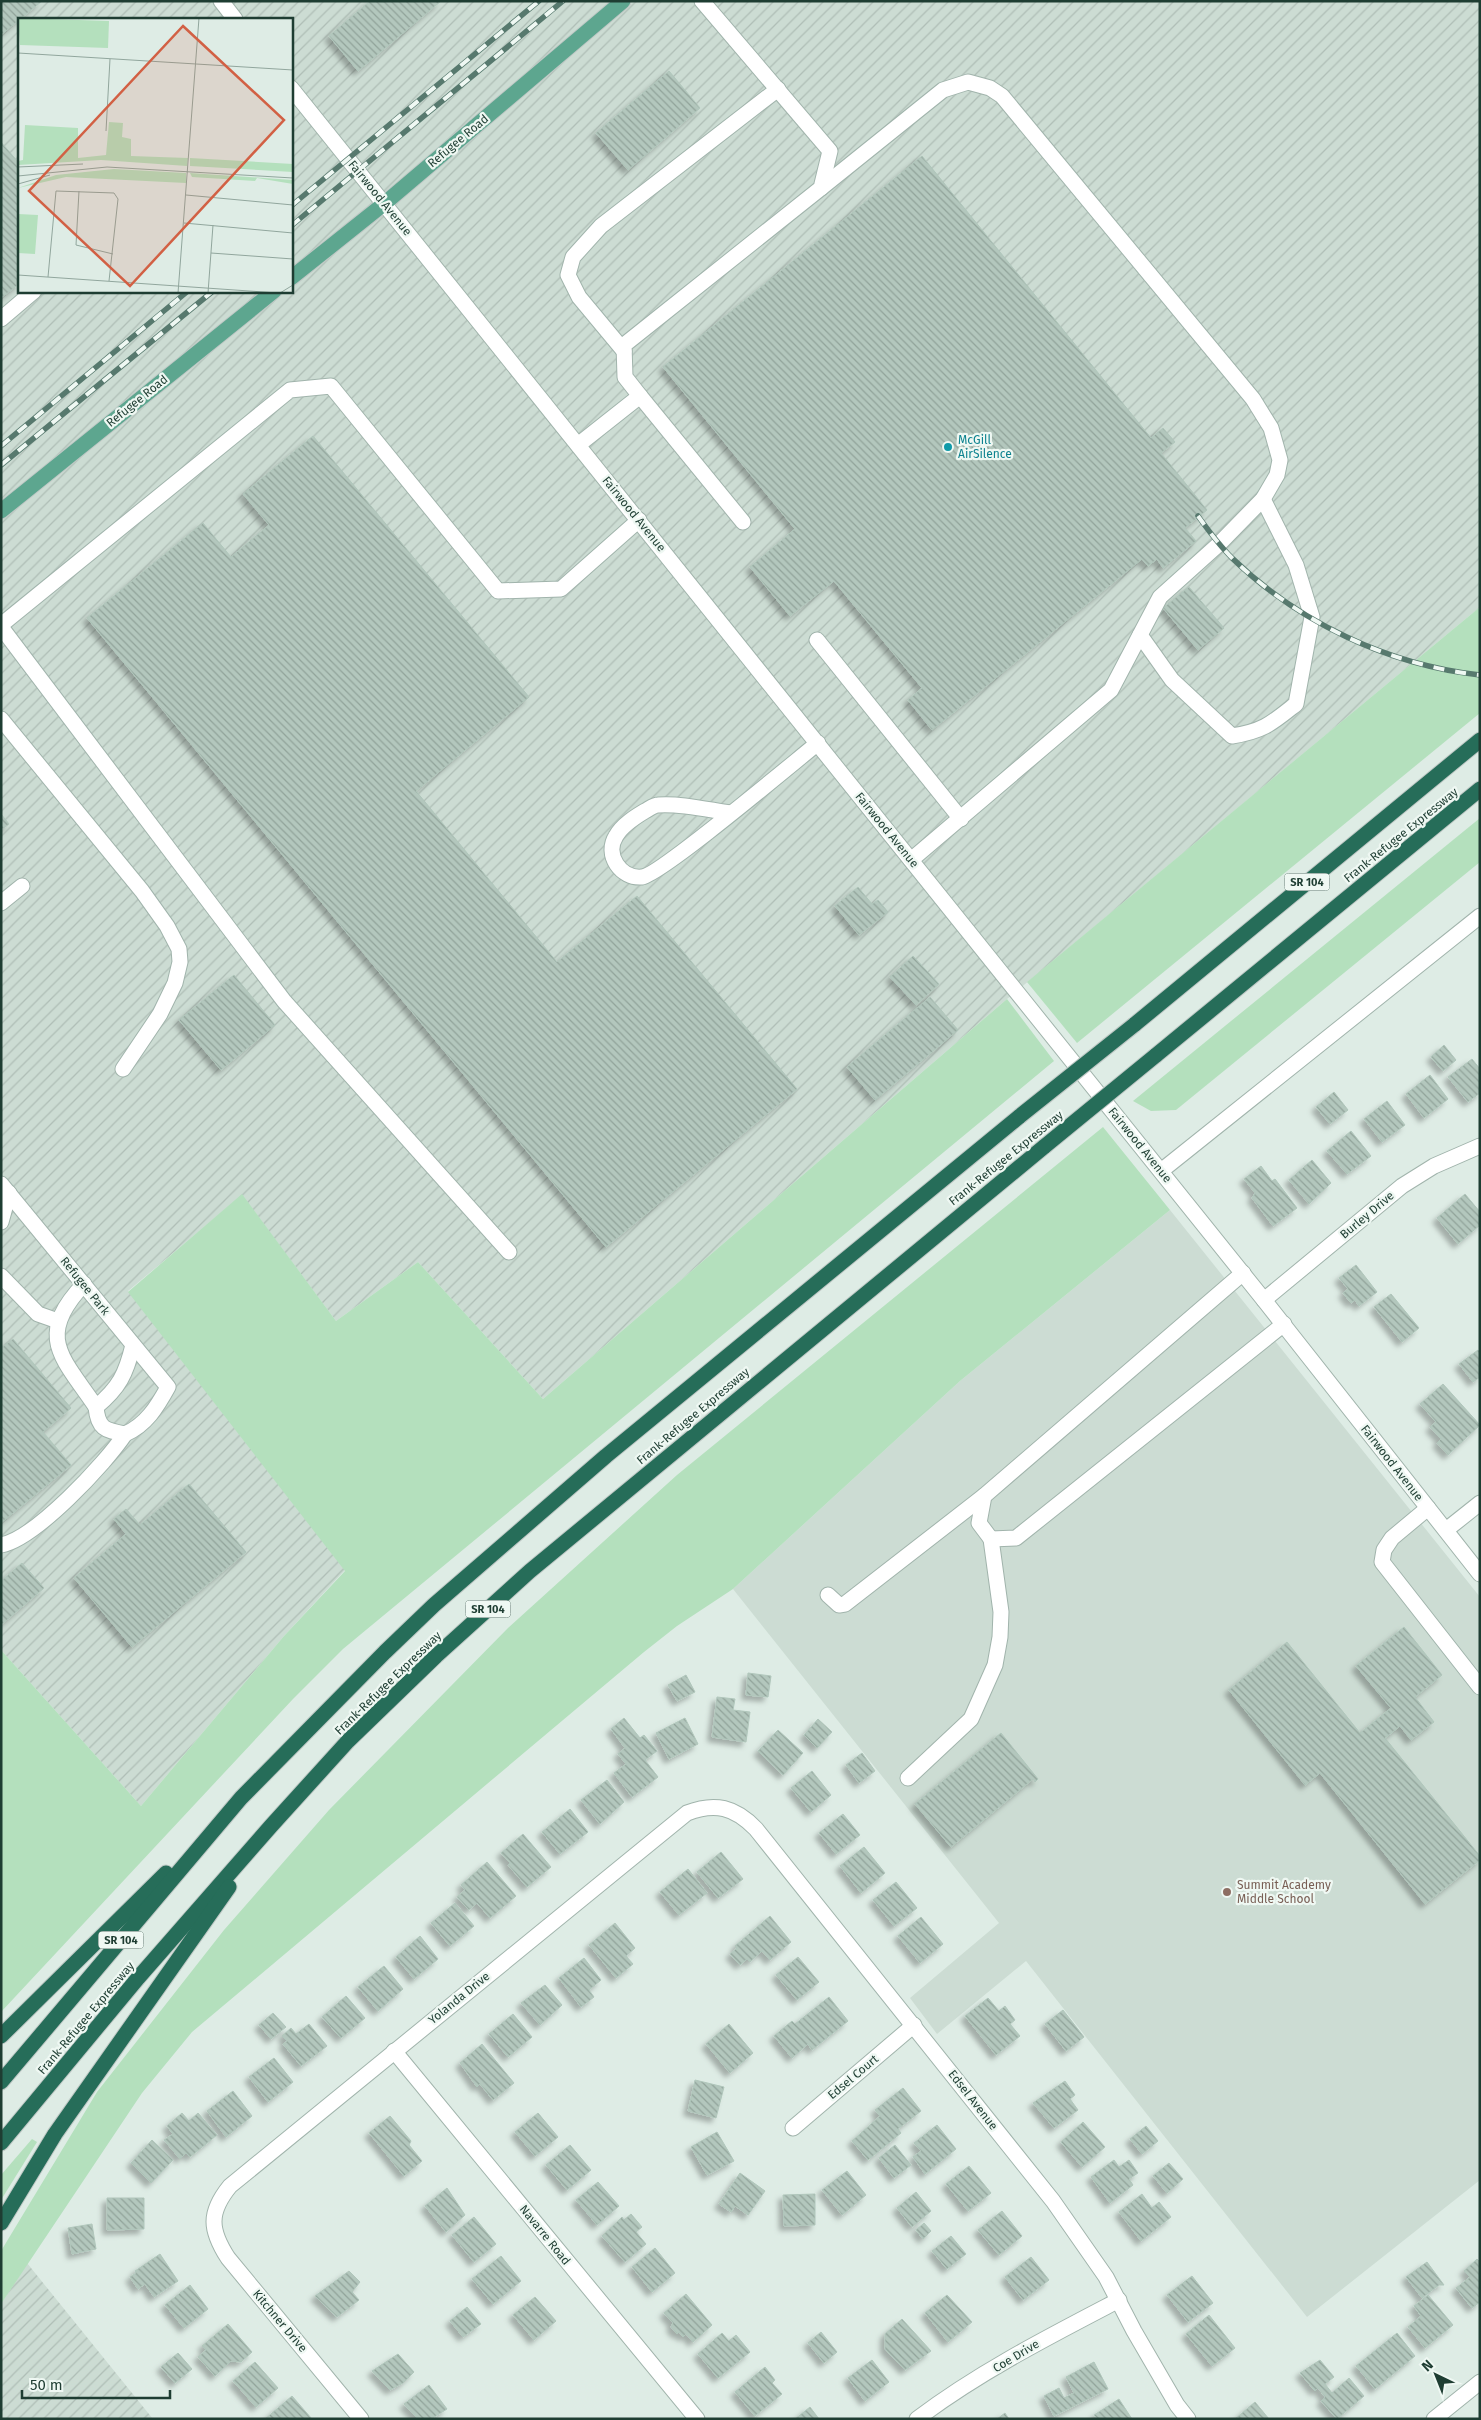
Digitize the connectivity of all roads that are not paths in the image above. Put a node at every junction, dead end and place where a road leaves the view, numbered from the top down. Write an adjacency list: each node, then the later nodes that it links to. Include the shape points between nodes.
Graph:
1 (221, 1): 4 (street)
2 (623, 1): 8 (main road, Refugee Road)
3 (702, 1): 6 (street)
4 (234, 18)
5 (292, 89): 8 (street, Fairwood Avenue)
6 (778, 89): 7 (street, via 830,151); 13 (street, via 601,226 573,257 568,275 579,297)
7 (821, 188): 13 (street, via 624,345); 16 (street, via 943,90 968,82 990,88 1002,96 1253,399 1271,428 1280,460)
8 (385, 203): 9 (main road, Refugee Road); 15 (street, Fairwood Avenue)
9 (292, 277)
10 (33, 292): 12 (street)
11 (273, 292): 17 (main road, Refugee Road)
12 (1, 318)
13 (624, 351): 14 (street, via 625,377)
14 (640, 396): 15 (street); 19 (street)
15 (578, 445): 18 (street, Fairwood Avenue)
16 (1263, 499): 21 (street, via 1160,597); 21 (street, via 1296,565 1312,617 1296,704 1255,733 1232,736 1172,680)
17 (1, 511)
18 (639, 520): 20 (street, via 560,589 498,591 331,386 290,390); 25 (street, Fairwood Avenue)
19 (743, 522)
20 (1, 626): 38 (street, via 284,1001)
21 (1140, 636): 28 (street, via 1111,690)
22 (817, 640): 28 (street)
23 (1, 719): 33 (street, via 142,891 179,949 180,962 175,983 160,1014)
24 (1480, 740): 58 (highway, Frank-Refugee Expressway / SR 104, bridge, via 606,1456 385,1652)
25 (818, 743): 27 (street); 29 (street, Fairwood Avenue)
26 (1480, 789): 60 (highway, Frank-Refugee Expressway / SR 104, bridge, via 530,1571 348,1741)
27 (730, 813): 27 (street, via 646,877 634,877 620,870 612,856 615,836 632,819 657,804)
28 (961, 819): 29 (street)
29 (912, 860): 35 (street, Fairwood Avenue)
30 (22, 886): 31 (street)
31 (1, 902)
32 (1480, 916): 35 (street)
33 (123, 1069)
34 (1480, 1146): 42 (street, Burley Drive, via 1434,1166 1402,1186)
35 (1161, 1171): 39 (street, Fairwood Avenue)
36 (5, 1189): 37 (street); 41 (street, Refugee Park)
37 (1, 1222)
38 (508, 1252)
39 (1243, 1273): 42 (street, Fairwood Avenue); 48 (street)
40 (4, 1284): 43 (street, via 38,1314)
41 (84, 1284): 43 (street, via 69,1300); 45 (street, Refugee Park)
42 (1264, 1300): 44 (street, Fairwood Avenue)
43 (58, 1322): 46 (street, via 56,1332 60,1355)
44 (1284, 1324): 50 (street, Fairwood Avenue); 52 (street, via 1016,1538)
45 (133, 1345): 46 (street, via 126,1372 111,1394); 47 (street, Refugee Park, via 168,1387 156,1410)
46 (96, 1407): 47 (street, via 97,1420 102,1426)
47 (125, 1434): 53 (street, via 103,1462 48,1517)
48 (984, 1496): 52 (street, via 979,1523); 55 (street, via 845,1604 839,1604)
49 (1480, 1503): 51 (street)
50 (1428, 1508): 51 (street, Fairwood Avenue); 56 (street, via 1392,1538 1384,1550 1382,1562)
51 (1446, 1530): 54 (street, Fairwood Avenue)
52 (991, 1539): 57 (street, via 1001,1612 995,1665 971,1719)
53 (1, 1545)
54 (1480, 1574)
55 (828, 1595)
56 (1480, 1686)
57 (908, 1778)
58 (242, 1798): 62 (highway); 64 (highway, Frank-Refugee Expressway / SR 104)
59 (724, 1809): 61 (street, Edsel Avenue, via 742,1815 756,1830); 63 (street, Yolanda Drive, via 705,1806 687,1813)
60 (271, 1826): 66 (highway, Frank-Refugee Expressway / SR 104, via 138,1978); 68 (highway, via 55,2134)
61 (914, 2025): 65 (street, Edsel Court); 69 (street, Edsel Avenue, via 1052,2201)
62 (1, 2036)
63 (394, 2051): 67 (street, Yolanda Drive, via 230,2186 219,2200); 72 (street, Navarre Road)
64 (1, 2082)
65 (793, 2128)
66 (1, 2143)
67 (213, 2217): 71 (street, Kitchner Drive, via 216,2239 228,2258)
68 (1, 2223)
69 (1119, 2300): 73 (street, Coe Drive, via 1036,2343); 74 (street, Edsel Avenue, via 1138,2339)
70 (1480, 2382): 75 (street)
71 (361, 2419)
72 (697, 2419)
73 (917, 2419)
74 (1188, 2419)
75 (1434, 2419)

